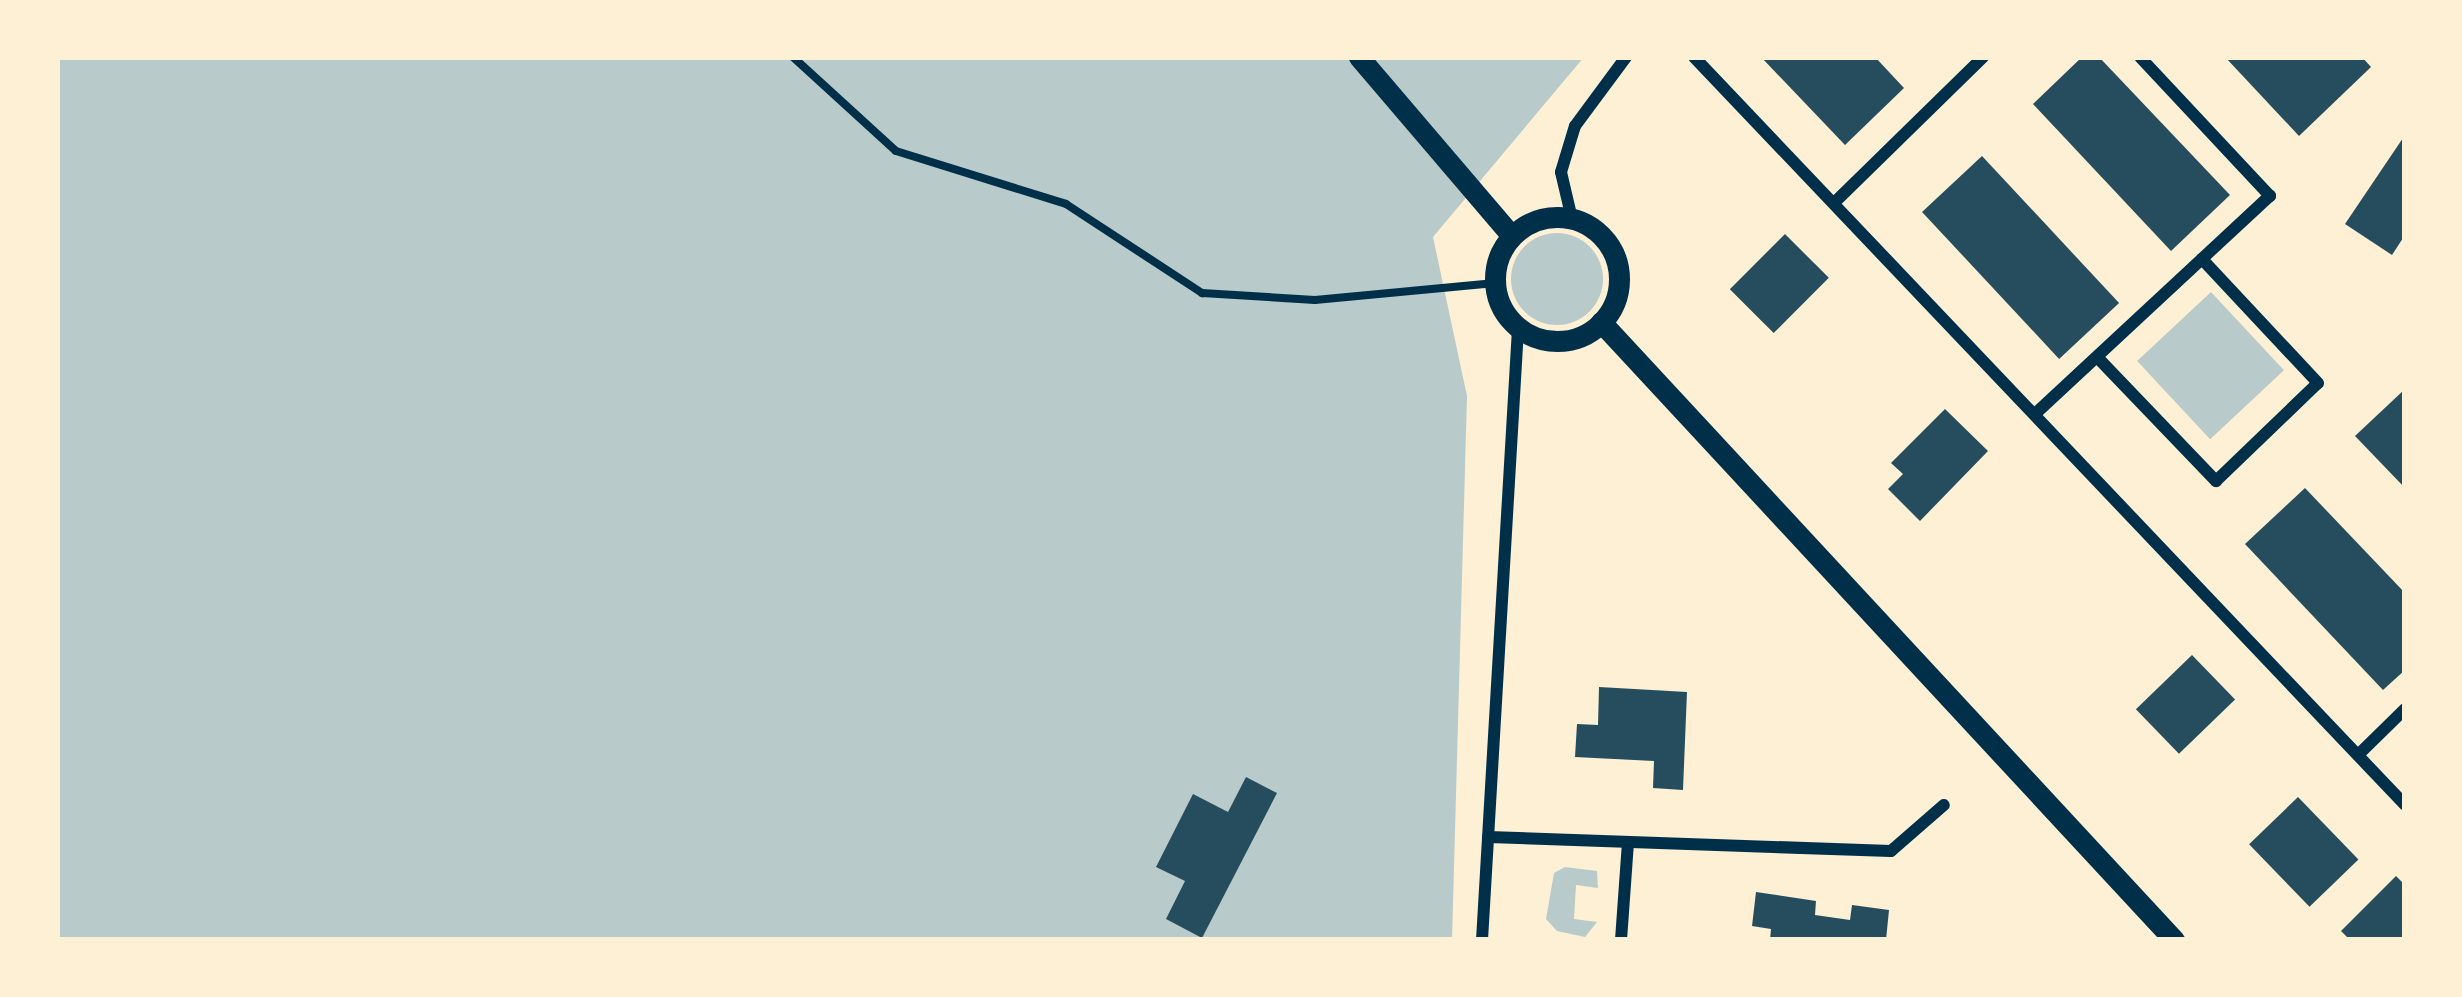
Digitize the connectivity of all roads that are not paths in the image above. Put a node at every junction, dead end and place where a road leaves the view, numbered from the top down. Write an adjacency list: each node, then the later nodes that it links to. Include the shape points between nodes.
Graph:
1 (1359, 57): 8 (street)
2 (1627, 57): 7 (street, via 1575,126 1561,172)
3 (1694, 57): 6 (street)
4 (1983, 57): 6 (street)
5 (2140, 57): 9 (street, via 2270,196)
6 (1834, 202): 13 (street)
7 (1572, 219): 8 (street, via 1533,221); 10 (street, via 1604,239 1616,262 1618,287)
8 (1512, 236): 11 (street, via 1495,283)
9 (2202, 260): 12 (street); 12 (street, via 2318,383 2216,481)
10 (1601, 322): 11 (street, via 1554,340); 22 (street)
11 (1519, 328): 18 (street)
12 (2096, 358): 13 (street)
13 (2035, 414): 15 (street)
14 (2405, 709): 15 (street)
15 (2358, 755): 17 (street)
16 (1944, 805): 19 (street, via 1891,851)
17 (2405, 805)
18 (1488, 837): 19 (street); 20 (street)
19 (1628, 842): 21 (street)
20 (1482, 940)
21 (1621, 940)
22 (2174, 940)

